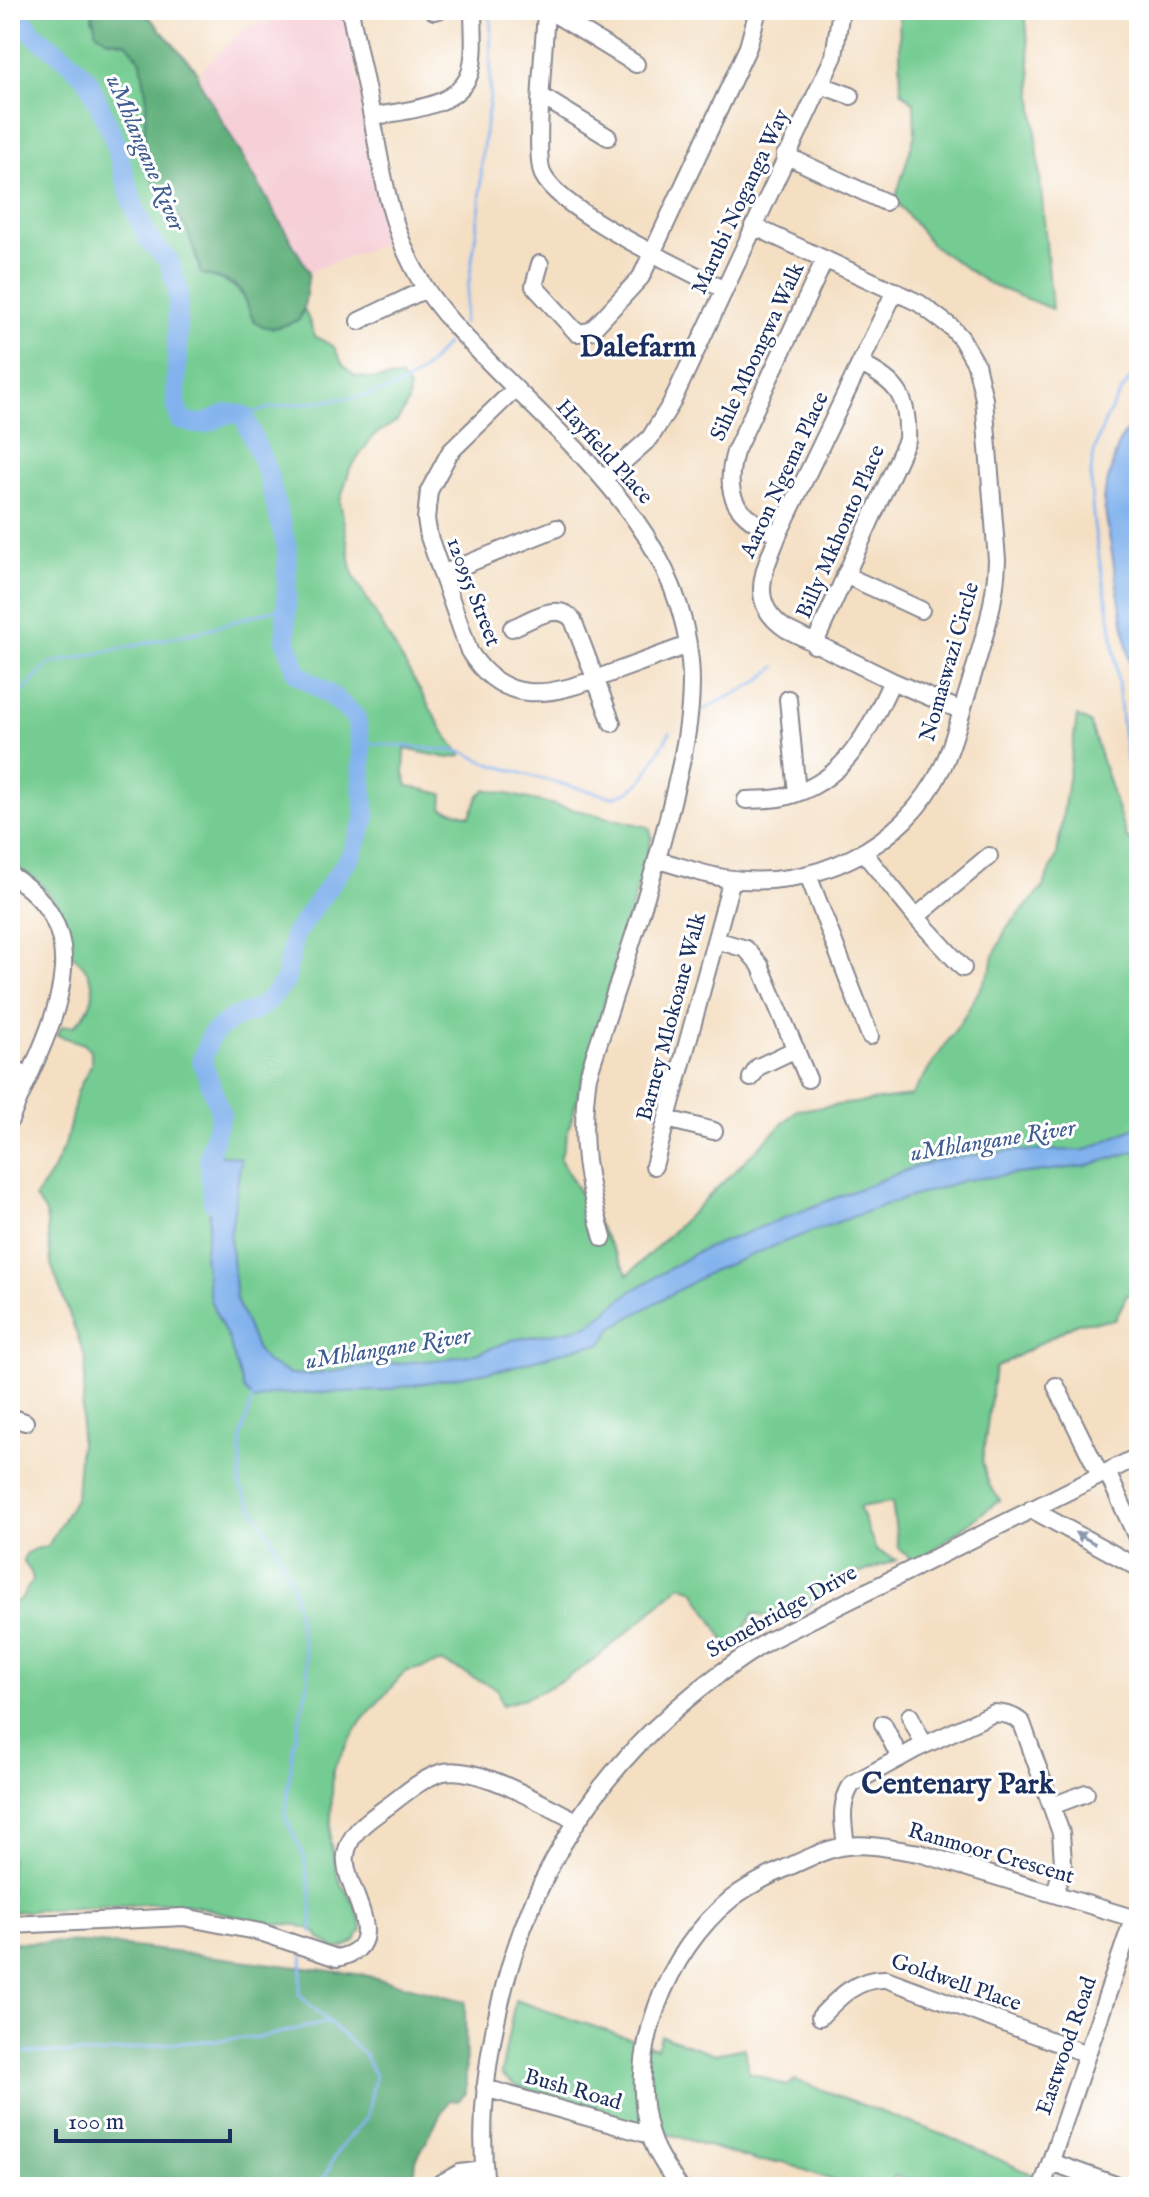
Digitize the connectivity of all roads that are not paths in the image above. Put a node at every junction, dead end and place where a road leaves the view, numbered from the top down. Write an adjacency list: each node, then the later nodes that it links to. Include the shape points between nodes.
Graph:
1 (264, 10): 2 (street)
2 (279, 10)
3 (350, 10): 12 (street, Hayfield Place)
4 (473, 10): 12 (street, via 471,71 465,83 439,103)
5 (547, 10): 8 (street); 10 (street)
6 (758, 10): 17 (street, via 748,47)
7 (841, 10): 9 (street, Marubi Noganga Way, via 834,56)
8 (636, 64)
9 (821, 85): 11 (street); 14 (street, Marubi Noganga Way)
10 (541, 96): 13 (street); 17 (street, via 541,173 553,190)
11 (851, 96)
12 (372, 117): 20 (street, Hayfield Place, via 390,211)
13 (608, 137)
14 (785, 155): 15 (street); 16 (street, Marubi Noganga Way)
15 (885, 202)
16 (753, 226): 18 (street, Nomaswazi Circle); 21 (street, Marubi Noganga Way)
17 (653, 254): 19 (street, via 635,286 583,334 569,326 534,286); 21 (street)
18 (825, 259): 22 (street, Nomaswazi Circle); 28 (street, Sihle Mbongwa Walk, via 730,471 733,499 742,514)
19 (540, 264)
20 (426, 289): 23 (street); 25 (street, Hayfield Place)
21 (723, 289): 26 (street, Marubi Noganga Way, via 660,424)
22 (895, 291): 24 (street, Aaron Ngema Place); 38 (street, Nomaswazi Circle, via 938,315 961,338 976,364 984,399 997,585)
23 (359, 321)
24 (861, 364): 28 (street, Aaron Ngema Place); 30 (street, Billy Mkhonto Place, via 898,389 907,440)
25 (515, 389): 26 (street, Hayfield Place); 29 (street, 120955 Street, via 450,452 434,477 426,519)
26 (604, 479): 33 (street, Hayfield Place, via 658,554)
27 (557, 528): 29 (street)
28 (778, 535): 34 (street, Aaron Ngema Place, via 762,581 765,607 773,621)
29 (442, 574): 35 (street, 120955 Street, via 469,651 498,681 536,694)
30 (845, 575): 31 (street); 34 (street, Billy Mkhonto Place)
31 (921, 610)
32 (512, 628): 35 (street, via 552,612 568,614)
33 (688, 645): 35 (street, 120955 Street); 44 (street, Hayfield Place, via 688,727)
34 (814, 645): 36 (street, Aaron Ngema Place)
35 (594, 680): 39 (street)
36 (892, 681): 38 (street, Aaron Ngema Place); 40 (street, via 850,758 816,786)
37 (788, 699): 40 (street)
38 (962, 711): 42 (street, Nomaswazi Circle, via 931,787 902,823)
39 (612, 723)
40 (797, 793): 41 (street)
41 (746, 800)
42 (864, 853): 46 (street, Nomaswazi Circle); 48 (street)
43 (989, 856): 48 (street)
44 (658, 860): 47 (street, Nomaswazi Circle); 61 (street, Hayfield Place, via 588,1076 583,1143)
45 (10, 875): 54 (street, via 43,900 56,920 65,954 62,987)
46 (808, 875): 47 (street, Nomaswazi Circle); 51 (street)
47 (732, 879): 49 (street, Barney Mlokoane Walk)
48 (916, 917): 50 (street)
49 (716, 940): 52 (street, via 746,949 760,965); 57 (street, Barney Mlokoane Walk)
50 (963, 968)
51 (870, 1036)
52 (796, 1049): 55 (street, via 758,1067); 56 (street)
53 (10, 1067): 54 (street)
54 (28, 1075): 58 (street)
55 (751, 1078)
56 (808, 1079)
57 (667, 1119): 59 (street); 60 (street, Barney Mlokoane Walk)
58 (10, 1120)
59 (714, 1131)
60 (654, 1166)
61 (603, 1238)
62 (1056, 1386): 64 (street)
63 (1139, 1456): 64 (street, Stonebridge Drive)
64 (1103, 1474): 65 (street, Stonebridge Drive); 66 (street)
65 (1031, 1509): 67 (street, one-way to 65); 74 (street, Stonebridge Drive, via 805,1621 722,1670 630,1752)
66 (1139, 1542)
67 (1139, 1568)
68 (910, 1716): 70 (street)
69 (883, 1724): 71 (street)
70 (924, 1745): 71 (street); 73 (street, via 994,1713 1015,1716)
71 (900, 1758): 75 (street, via 852,1784 845,1795)
72 (1086, 1793): 73 (street)
73 (1052, 1806): 76 (street, via 1064,1849)
74 (577, 1821): 78 (street, via 489,1780 450,1771 428,1778 354,1834 345,1859 366,1926 357,1950 337,1958 260,1932 184,1917); 81 (street, Stonebridge Drive, via 520,1929 503,1987)
75 (846, 1846): 76 (street, Ranmoor Crescent, via 919,1853); 82 (street, Ranmoor Crescent, via 760,1880 731,1899 687,1947 672,1972 646,2047 643,2094)
76 (1055, 1894): 77 (street, Ranmoor Crescent)
77 (1136, 1920): 80 (street, Eastwood Road)
78 (10, 1925)
79 (820, 2017): 80 (street, Goldwell Place, via 860,1983 886,1979)
80 (1087, 2054): 83 (street, Eastwood Road)
81 (485, 2088): 82 (street, Bush Road); 84 (street, Stonebridge Drive)
82 (650, 2135): 86 (street, Ranmoor Crescent)
83 (1051, 2162): 87 (street, Eastwood Road); 88 (street)
84 (485, 2178): 85 (street, via 460,2173)
85 (434, 2187)
86 (679, 2187)
87 (1042, 2187)
88 (1121, 2187)

